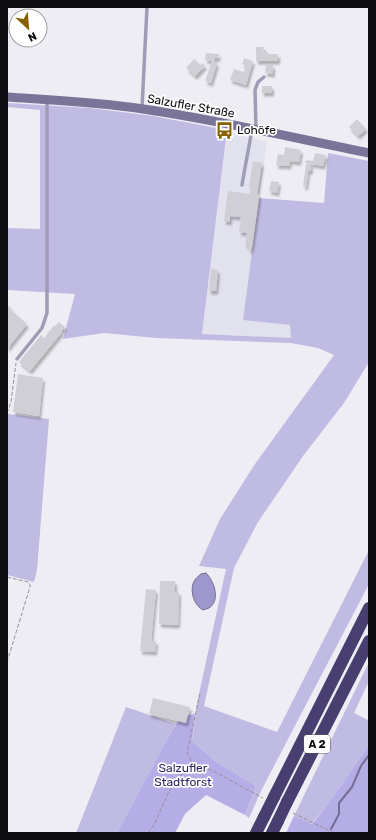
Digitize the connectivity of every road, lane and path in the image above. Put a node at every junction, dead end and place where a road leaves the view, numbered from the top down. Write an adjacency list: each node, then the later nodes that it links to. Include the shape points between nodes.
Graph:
1 (147, 7): 5 (lane)
2 (264, 77): 6 (lane, via 258,82 255,90)
3 (7, 97): 4 (main road, Salzufler Straße)
4 (47, 99): 5 (main road, Salzufler Straße); 9 (lane, via 47,313 42,328)
5 (142, 109): 6 (main road, Salzufler Straße)
6 (254, 130): 7 (main road, Salzufler Straße); 8 (lane)
7 (369, 153)
8 (242, 185)
9 (17, 359): 10 (path)
10 (7, 413)
11 (7, 577): 14 (path, via 30,584)
12 (369, 608): 19 (highway, A 2, bridge)
13 (369, 641): 20 (highway, A 2, bridge)
14 (7, 662)
15 (200, 694): 16 (path, via 186,752)
16 (191, 762): 17 (path); 18 (path, via 169,791)
17 (213, 771)
18 (148, 833)
19 (256, 833)
20 (272, 833)

